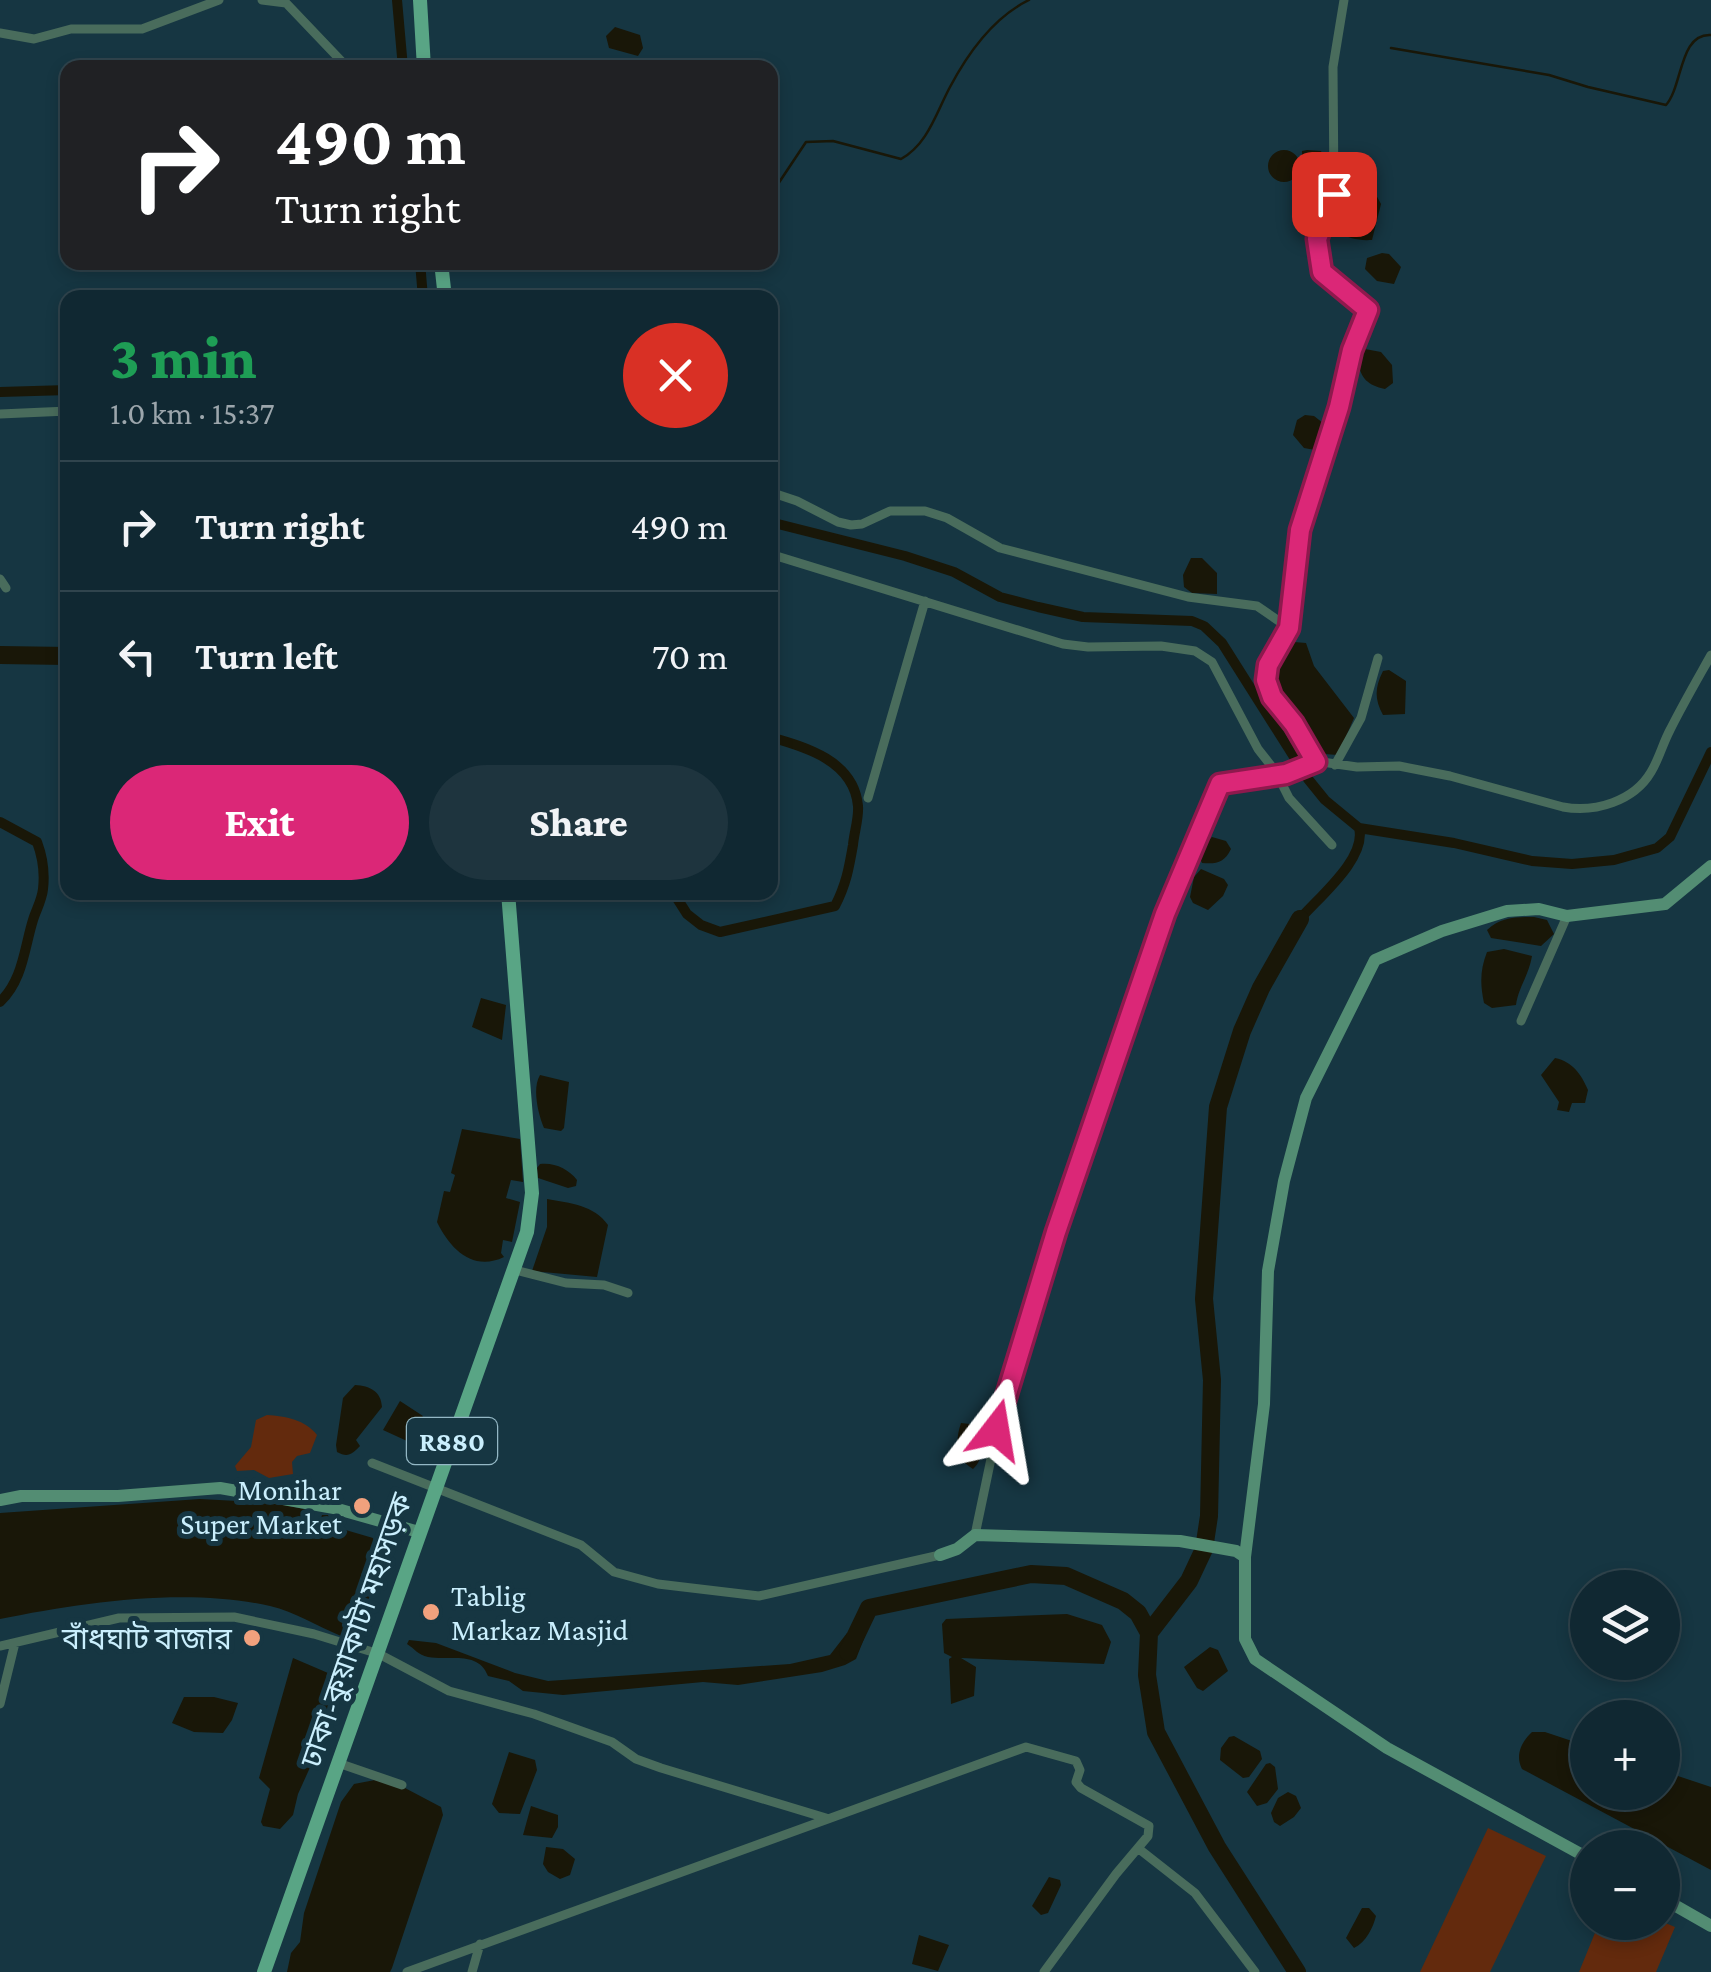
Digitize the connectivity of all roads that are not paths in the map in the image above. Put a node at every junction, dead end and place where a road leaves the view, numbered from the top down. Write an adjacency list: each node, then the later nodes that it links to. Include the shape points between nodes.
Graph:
1 (218, 0): 5 (street, via 142,29 71,29 34,38)
2 (262, 0): 6 (street, via 286,4)
3 (420, 0): 7 (main road)
4 (1344, 0): 13 (street, via 1333,67 1334,194 1317,239 1322,272 1368,310 1300,530)
5 (0, 32)
6 (340, 60)
7 (424, 60)
8 (60, 411): 9 (street)
9 (0, 414)
10 (778, 495): 13 (street, via 851,524 890,511 924,511 1000,548 1188,597 1257,606)
11 (778, 556): 12 (street)
12 (925, 602): 18 (street, via 1063,644 1195,651 1212,662 1258,749); 19 (street)
13 (1289, 628): 16 (street, via 1266,680)
14 (1711, 655): 17 (street, via 1651,772 1629,794 1598,807 1581,810 1399,766)
15 (1378, 658): 17 (street, via 1361,718)
16 (1316, 762): 17 (street); 18 (street)
17 (1335, 765)
18 (1281, 773): 20 (street, via 1299,813); 31 (street, via 1220,784 1165,914 1020,1342)
19 (868, 798)
20 (1332, 845)
21 (1711, 866): 23 (street, via 1665,904)
22 (509, 900): 25 (main road, ঢাকা-কুয়াকাটা মহাসড়ক / R880, via 532,1193)
23 (1566, 916): 24 (street); 33 (street, via 1507,910 1375,960 1326,1054 1301,1116 1268,1271 1264,1404)
24 (1520, 1021)
25 (515, 1270): 26 (street); 28 (main road, ঢাকা-কুয়াকাটা মহাসড়ক / R880)
26 (628, 1294)
27 (372, 1462): 28 (street)
28 (434, 1489): 30 (main road, ঢাকা-কুয়াকাটা মহাসড়ক / R880); 32 (street, via 580,1545 614,1572 658,1584 758,1596)
29 (0, 1500): 30 (street, via 220,1488 334,1508)
30 (419, 1532): 36 (main road, ঢাকা-কুয়াকাটা মহাসড়ক / R880)
31 (974, 1536): 32 (street); 33 (street, via 1180,1541)
32 (940, 1555)
33 (1245, 1557): 42 (street, via 1245,1640 1254,1659 1388,1748)
34 (15, 1643): 35 (street); 36 (street, via 120,1618 234,1618); 37 (street)
35 (0, 1646)
36 (380, 1654): 38 (main road, ঢাকা-কুয়াকাটা মহাসড়ক / R880); 40 (street, via 449,1691 534,1714 661,1768)
37 (0, 1704)
38 (340, 1764): 39 (street); 46 (main road, ঢাকা-কুয়াকাটা মহাসড়ক / R880)
39 (402, 1786)
40 (826, 1818): 41 (street, via 1026,1747 1076,1760 1081,1788 1150,1826); 45 (street)
41 (1139, 1848): 49 (street); 50 (street, via 1195,1893)
42 (1570, 1848)
43 (1680, 1907): 44 (street)
44 (1710, 1923)
45 (480, 1944): 47 (street); 48 (street)
46 (264, 1972)
47 (407, 1972)
48 (472, 1972)
49 (1044, 1972)
50 (1255, 1972)

